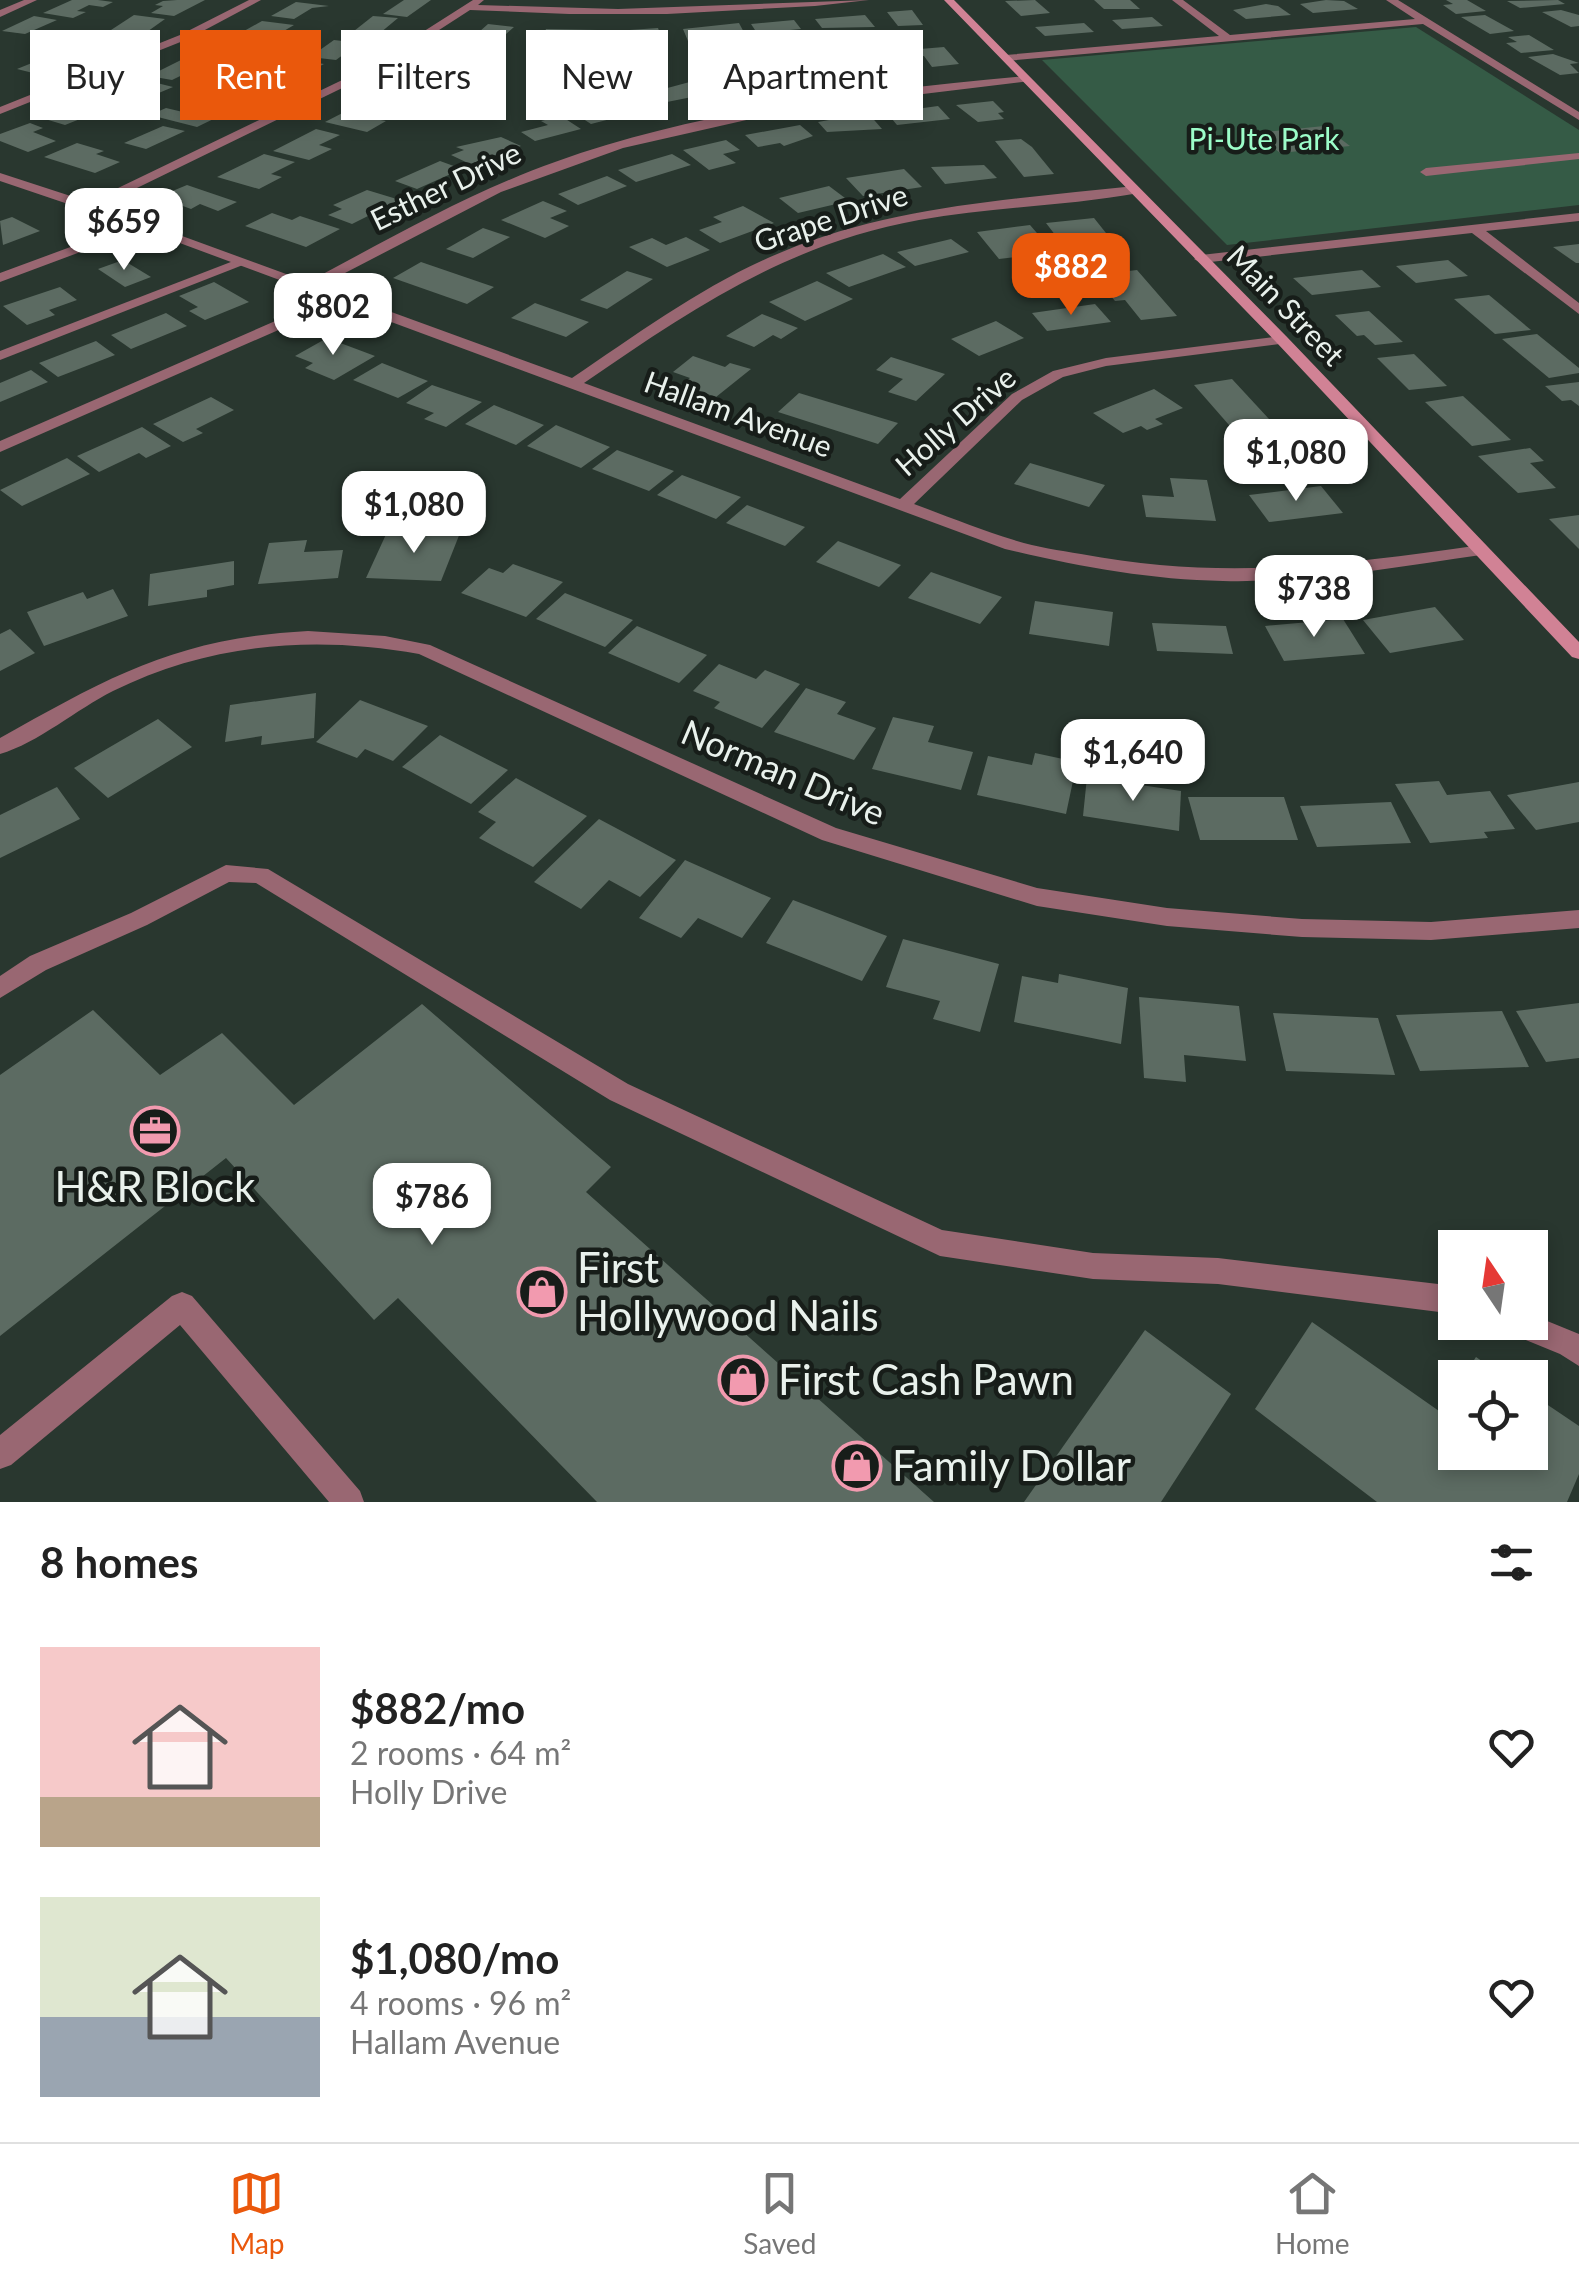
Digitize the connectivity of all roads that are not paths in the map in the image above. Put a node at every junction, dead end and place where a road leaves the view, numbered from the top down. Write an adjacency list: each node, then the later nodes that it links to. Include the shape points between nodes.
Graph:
1 (32, 0): 8 (street)
2 (256, 0): 13 (street, via 184,37)
3 (864, 0): 7 (street, via 684,14 556,14)
4 (950, 0): 11 (main road, Main Street)
5 (1177, 0): 10 (street)
6 (1391, 0): 9 (street)
7 (474, 4): 19 (street, via 315,100)
8 (0, 14)
9 (1426, 21): 10 (street); 14 (street)
10 (1227, 38): 11 (street)
11 (1006, 58): 12 (main road, Main Street)
12 (1026, 79): 18 (main road, Main Street); 26 (street, Esther Drive, via 841,97 675,128 472,200)
13 (0, 111)
14 (1579, 117)
15 (1579, 156): 16 (street)
16 (1426, 172)
17 (0, 177): 19 (street, Hallam Avenue)
18 (1135, 190): 23 (main road, Main Street); 31 (street, Grape Drive, via 942,211 790,252 720,287)
19 (90, 206): 21 (street, Hallam Avenue)
20 (1579, 217): 22 (street)
21 (138, 226): 24 (street, Hallam Avenue); 25 (street)
22 (1475, 229): 23 (street); 28 (street)
23 (1201, 258): 29 (main road, Main Street)
24 (240, 263): 26 (street, Hallam Avenue); 30 (street)
25 (0, 278)
26 (308, 287): 27 (street, Hallam Avenue)
27 (338, 299): 31 (street, Hallam Avenue); 32 (street)
28 (1579, 310)
29 (1282, 340): 33 (street, Holly Drive, via 1058,374 1016,397); 34 (main road, Main Street)
30 (0, 356)
31 (573, 384): 33 (street, Hallam Avenue)
32 (0, 447)
33 (903, 506): 34 (street, Hallam Avenue, via 1030,549 1105,565 1221,576 1323,572)
34 (1481, 550): 35 (main road, Main Street)
35 (1579, 653)
36 (0, 747): 37 (street, Norman Drive, via 122,679 215,646 289,636 368,638 423,649 830,834 1037,897 1302,928 1432,931)
37 (1579, 919)
38 (0, 988): 39 (street, via 226,872 260,875 618,1092 940,1243 1093,1266 1218,1271)
39 (1438, 1298)
40 (1548, 1335): 41 (street)
41 (1579, 1352)
42 (0, 1454): 43 (street, via 182,1306)
43 (349, 1502)

